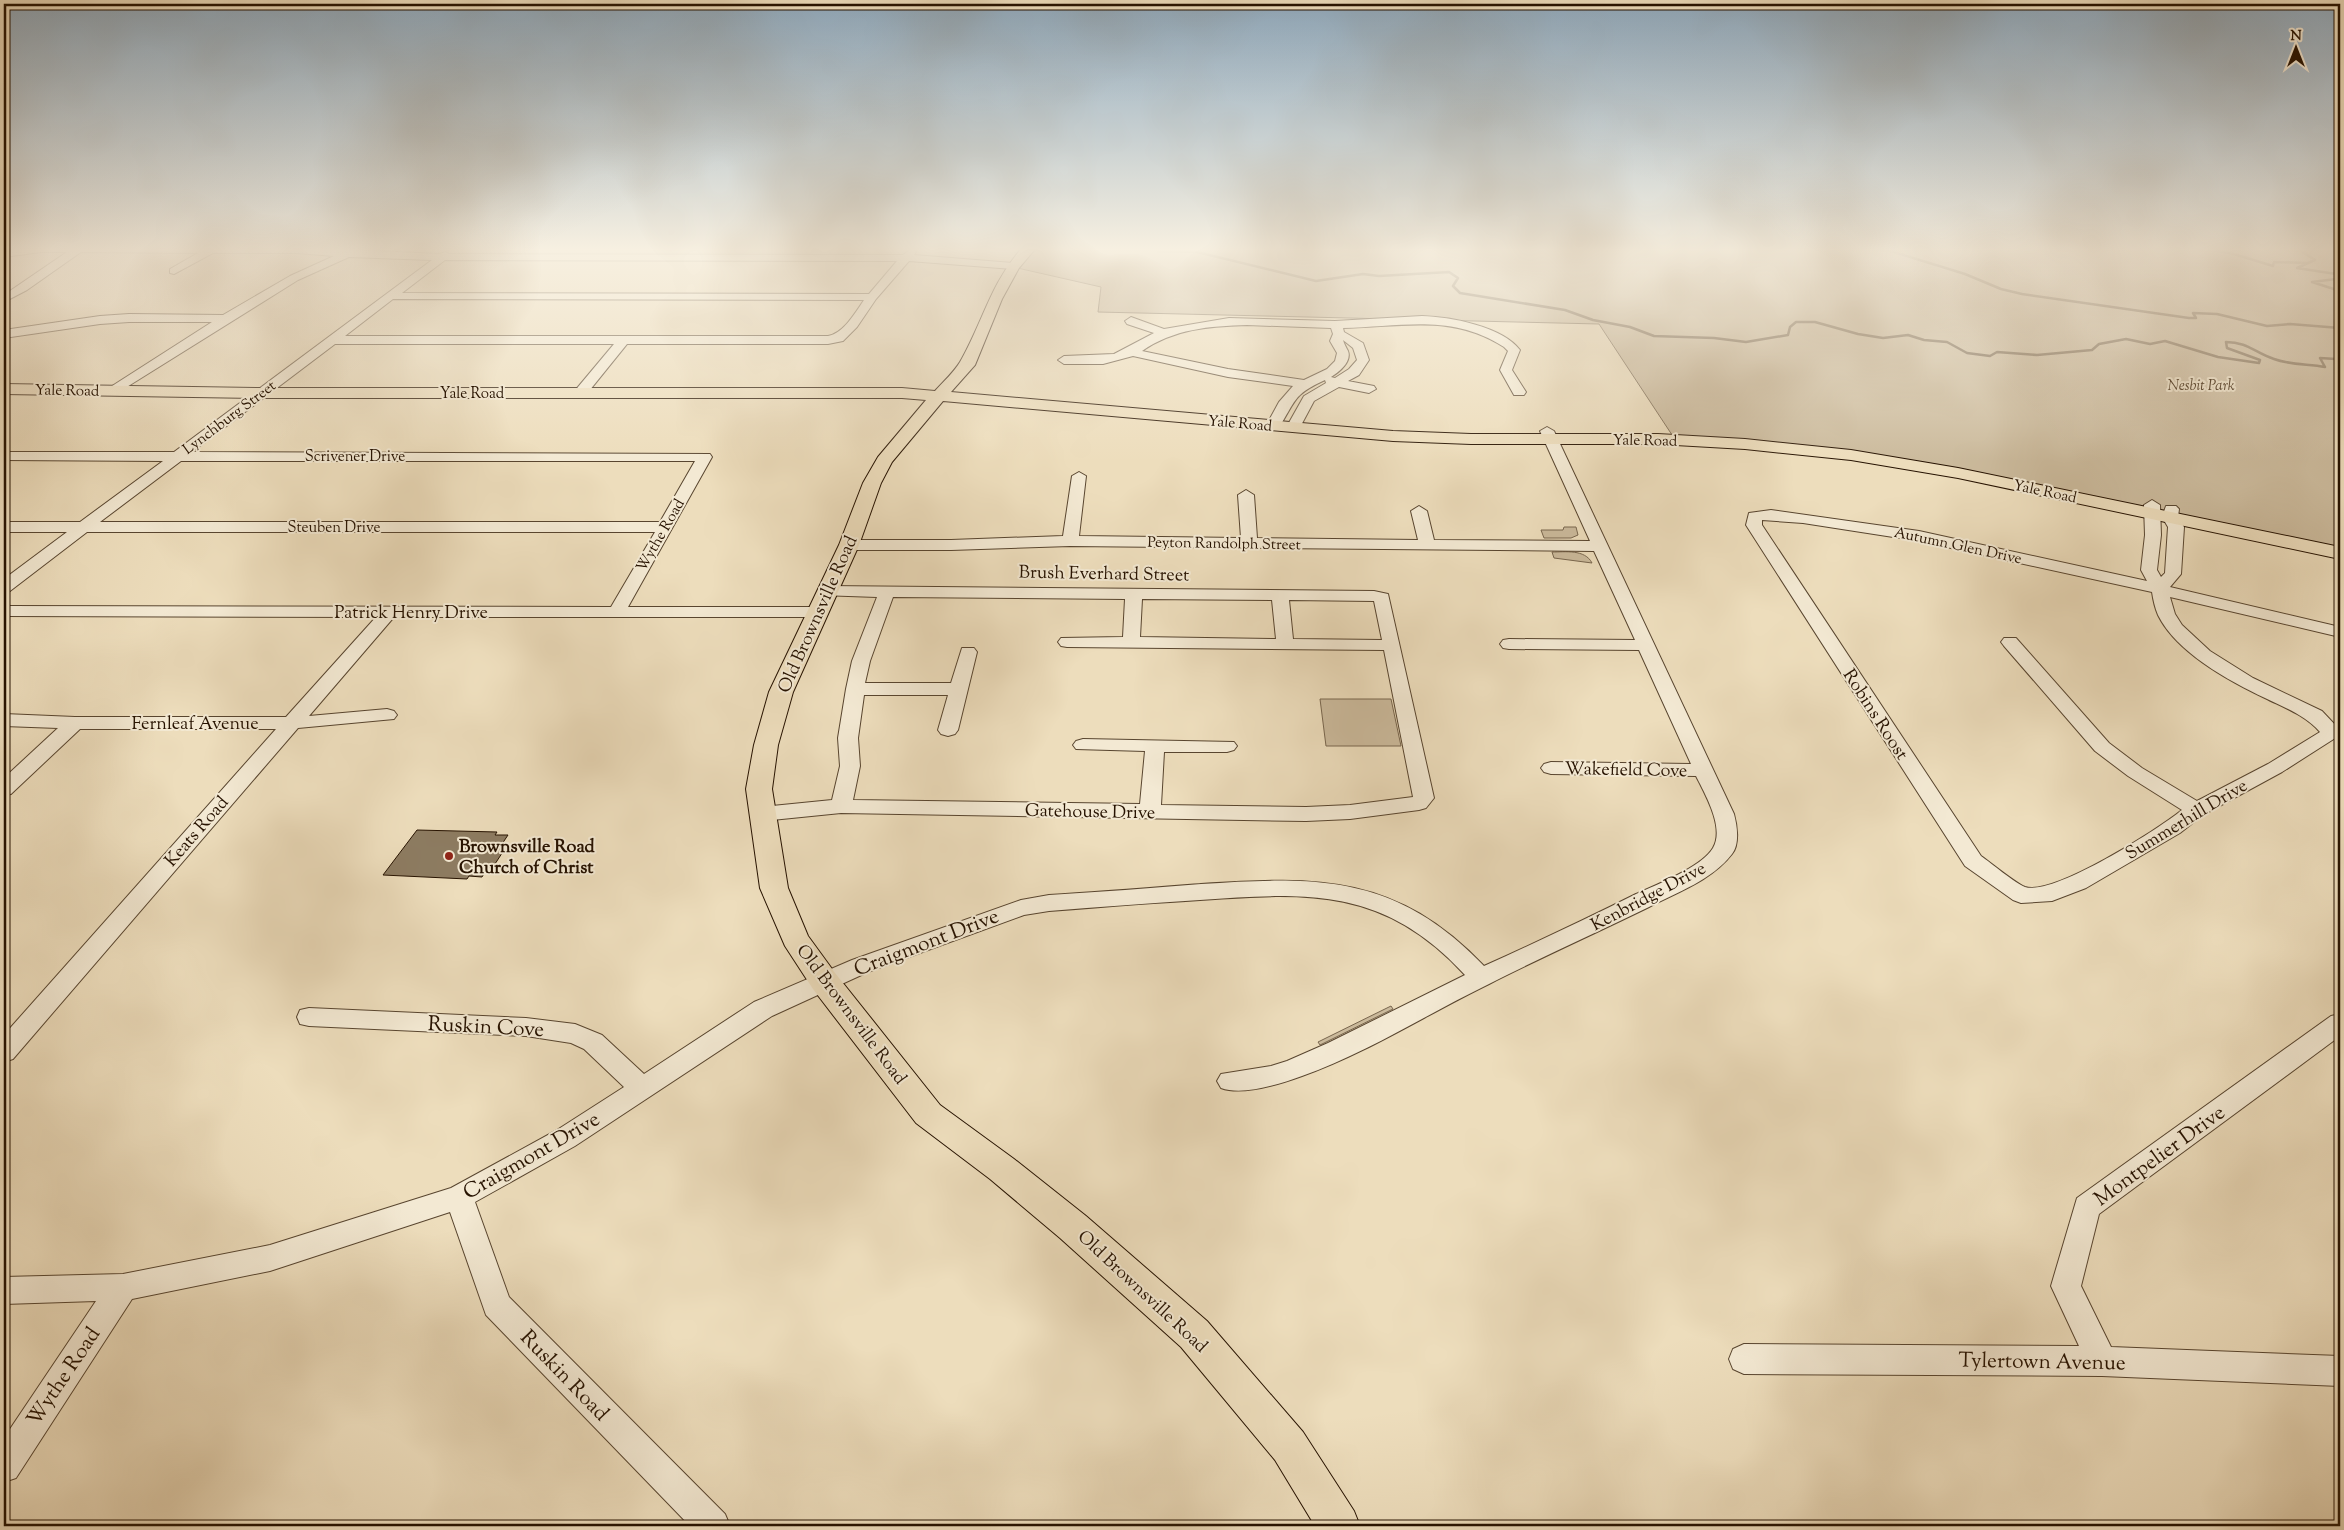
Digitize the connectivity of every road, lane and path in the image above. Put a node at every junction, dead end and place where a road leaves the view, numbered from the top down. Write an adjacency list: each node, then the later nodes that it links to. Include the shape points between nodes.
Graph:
1 (175, 319): 9 (street, via 100,320)
2 (225, 319): 19 (street)
3 (359, 319): 10 (street, Lynchburg Street)
4 (856, 319): 11 (street, via 838,338)
5 (986, 319): 23 (main road, Old Brownsville Road, via 967,365)
6 (1131, 322): 8 (street)
7 (1337, 329): 8 (street, via 1240,321 1195,325); 14 (street, via 1336,341 1342,353 1340,364); 15 (street, via 1354,340 1361,349 1363,360 1354,372); 20 (street, via 1434,320 1466,327 1511,346 1514,350 1506,370)
8 (1164, 333): 12 (street)
9 (4, 334)
10 (330, 340): 11 (street); 21 (street, Lynchburg Street)
11 (624, 340): 22 (street)
12 (1132, 352): 13 (street, via 1106,360); 16 (street, via 1228,373)
13 (1064, 360)
14 (1319, 378): 15 (street); 16 (street)
15 (1336, 382): 18 (street); 25 (street, via 1309,399)
16 (1305, 384): 24 (street, via 1289,398)
17 (4, 389): 19 (main road, Yale Road)
18 (1369, 389)
19 (114, 391): 21 (main road, Yale Road)
20 (1519, 392)
21 (260, 393): 22 (main road, Yale Road); 28 (street, Lynchburg Street)
22 (580, 393): 23 (main road, Yale Road, via 888,393)
23 (940, 396): 24 (main road, Yale Road); 42 (main road, Old Brownsville Road, via 884,461 867,494)
24 (1275, 422): 25 (main road, Yale Road)
25 (1295, 424): 26 (main road, Yale Road, via 1401,437)
26 (1549, 435): 32 (main road, Yale Road, via 1695,440 1823,451); 44 (street, Kenbridge Drive)
27 (4, 456): 28 (street, Scrivener Drive)
28 (178, 456): 29 (street, Scrivener Drive); 38 (street, Lynchburg Street)
29 (705, 457): 37 (street, Wythe Road)
30 (1079, 476): 39 (street)
31 (1246, 495): 40 (street)
32 (2152, 509): 34 (main road, Yale Road); 47 (street, Summerhill Drive, via 2149,570)
33 (1419, 511): 43 (street)
34 (2171, 513): 41 (main road, Yale Road); 45 (main road, Yale Road); 47 (street, via 2176,527 2173,574)
35 (1754, 516): 47 (street, Autumn Glen Drive, via 1803,518 1894,531); 83 (street, Robins Roost, via 1752,522 1757,531 1973,861)
36 (4, 527): 38 (street, Steuben Drive)
37 (664, 527): 38 (street, Steuben Drive); 55 (street, Wythe Road)
38 (84, 528): 46 (street, Lynchburg Street)
39 (1070, 541): 40 (street, Peyton Randolph Street); 42 (street, Peyton Randolph Street)
40 (1249, 543): 43 (street, Peyton Randolph Street)
41 (2340, 544)
42 (849, 545): 48 (main road, Old Brownsville Road)
43 (1426, 545): 44 (street, Peyton Randolph Street)
44 (1599, 546): 63 (street, Kenbridge Drive)
45 (2340, 553)
46 (4, 588)
47 (2159, 589): 56 (street, Autumn Glen Drive); 69 (street, Summerhill Drive, via 2172,624 2204,655 2246,682)
48 (826, 591): 49 (street, Brush Everhard Street); 54 (main road, Old Brownsville Road)
49 (887, 592): 50 (street, Brush Everhard Street); 65 (street)
50 (1134, 594): 51 (street, Brush Everhard Street); 59 (street)
51 (1280, 595): 60 (street); 62 (street, Brush Everhard Street, via 1382,598)
52 (4, 610): 53 (street, Patrick Henry Drive)
53 (390, 612): 55 (street, Patrick Henry Drive); 71 (street, Keats Road)
54 (818, 612): 55 (street, Patrick Henry Drive); 82 (main road, Old Brownsville Road, via 781,692 766,745 759,789)
55 (616, 613)
56 (2340, 632)
57 (1067, 642): 59 (street)
58 (2010, 642): 80 (street, via 2102,747)
59 (1131, 643): 60 (street)
60 (1285, 644): 62 (street)
61 (1509, 644): 63 (street)
62 (1392, 645): 81 (street, Gatehouse Drive, via 1424,794 1419,803 1314,814)
63 (1644, 645): 77 (street, Kenbridge Drive)
64 (968, 652): 66 (street)
65 (855, 689): 66 (street); 79 (street, via 848,738 850,766)
66 (959, 690): 72 (street)
67 (387, 715): 71 (street, Fernleaf Avenue)
68 (4, 720): 70 (street, Fernleaf Avenue)
69 (2331, 721): 80 (street, Summerhill Drive, via 2332,733 2324,739)
70 (75, 723): 71 (street, Fernleaf Avenue); 78 (street)
71 (290, 723): 88 (street, Keats Road)
72 (948, 730)
73 (1084, 745): 74 (street)
74 (1155, 745): 75 (street); 81 (street)
75 (1227, 746)
76 (1551, 768): 77 (street, Wakefield Cove)
77 (1702, 770): 84 (street, Kenbridge Drive, via 1727,827 1724,850 1710,865 1555,944)
78 (4, 789)
79 (841, 806): 81 (street, Gatehouse Drive); 82 (street, Gatehouse Drive)
80 (2196, 810): 83 (street, Summerhill Drive, via 2173,828 2078,883)
81 (1150, 812)
82 (762, 814): 85 (main road, Old Brownsville Road, via 774,888 785,918 795,939)
83 (2018, 902)
84 (1481, 977): 85 (street, Craigmont Drive, via 1449,944 1420,924 1370,900 1325,889 1291,886 1049,903 1017,900 944,934); 89 (street, Kenbridge Drive, via 1294,1069 1271,1076)
85 (824, 981): 90 (street, Craigmont Drive, via 763,1009); 99 (main road, Old Brownsville Road, via 928,1114 1073,1226 1194,1334 1289,1446)
86 (310, 1017): 90 (street, Ruskin Cove, via 519,1026 575,1034 593,1042)
87 (2340, 1023): 95 (street, Montpelier Drive, via 2087,1207 2066,1286)
88 (4, 1052)
89 (1230, 1081)
90 (642, 1088): 91 (street, Craigmont Drive, via 566,1138)
91 (459, 1197): 92 (street, Craigmont Drive, via 270,1258); 98 (street, Ruskin Road, via 497,1305)
92 (123, 1287): 93 (street, Craigmont Drive); 97 (street, Wythe Road)
93 (4, 1290)
94 (1744, 1359): 95 (street, Tylertown Avenue)
95 (2102, 1361): 96 (street, Tylertown Avenue)
96 (2340, 1371)
97 (4, 1466)
98 (713, 1526)
99 (1339, 1526)

